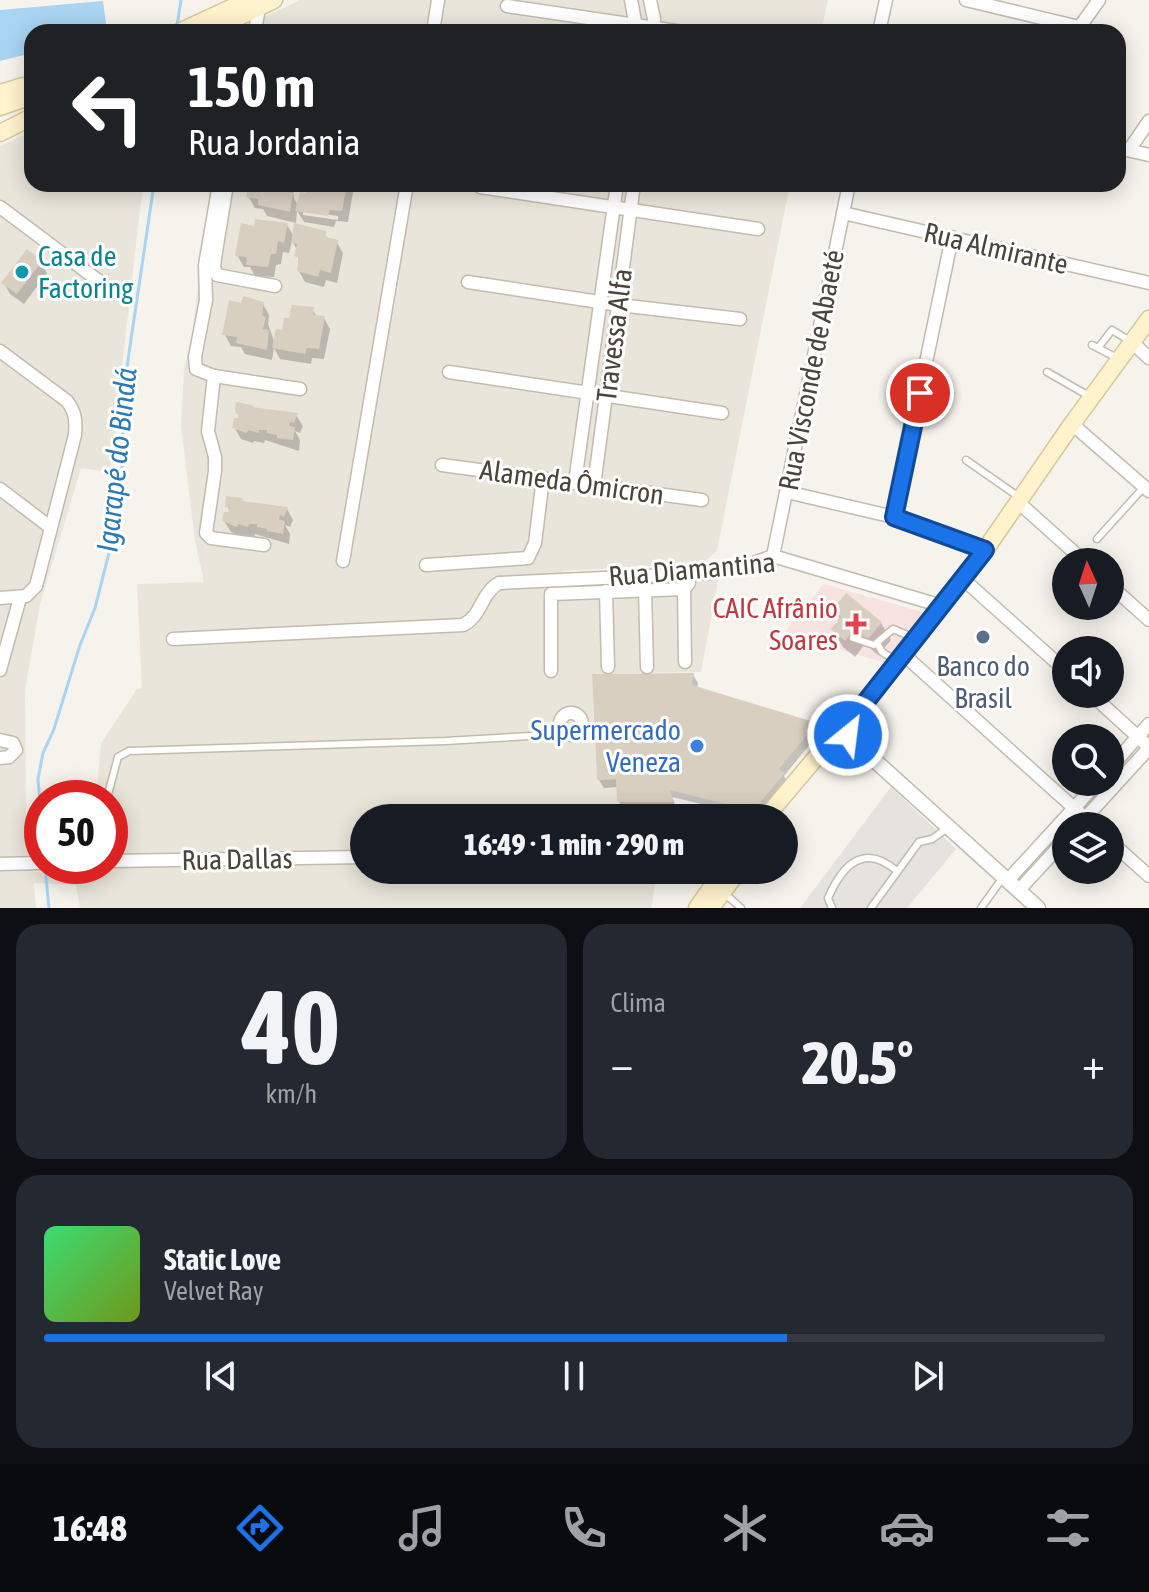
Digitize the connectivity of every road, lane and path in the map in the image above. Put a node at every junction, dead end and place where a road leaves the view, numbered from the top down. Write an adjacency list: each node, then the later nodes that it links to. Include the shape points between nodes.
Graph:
1 (438, 0): 12 (street)
2 (631, 0): 14 (street)
3 (650, 0): 15 (street)
4 (886, 0): 16 (street)
5 (966, 0): 17 (street)
6 (1099, 0): 18 (street)
7 (260, 2): 9 (main road); 10 (main road); 11 (street)
8 (507, 6): 13 (street)
9 (201, 24)
10 (230, 24)
11 (256, 24)
12 (434, 24)
13 (610, 24)
14 (637, 24)
15 (654, 24)
16 (881, 24)
17 (1056, 24)
18 (1082, 24)
19 (24, 86): 20 (main road)
20 (0, 93)
21 (24, 99): 22 (main road)
22 (0, 107)
23 (24, 121): 25 (main road)
24 (1149, 121): 26 (street)
25 (0, 133)
26 (1126, 147)
27 (1126, 149): 28 (street)
28 (1149, 155)
29 (218, 192): 56 (street, via 195,357 196,369)
30 (226, 192): 44 (street, via 217,275)
31 (406, 192): 80 (street)
32 (512, 192): 37 (street)
33 (616, 192): 37 (street)
34 (633, 192): 38 (street, Travessa Alfa)
35 (847, 192): 39 (street, Rua Visconde de Abaeté)
36 (0, 207): 45 (street)
37 (613, 208): 38 (street); 46 (street)
38 (630, 210): 40 (street); 47 (street, Travessa Alfa)
39 (843, 213): 41 (street, Rua Almirante); 70 (street, Rua Visconde de Abaeté)
40 (758, 229)
41 (952, 237): 43 (street, Rua Almirante); 73 (street)
42 (468, 282): 46 (street)
43 (1149, 283)
44 (275, 286)
45 (111, 290)
46 (602, 302): 47 (street); 58 (street)
47 (619, 305): 48 (street); 59 (street, Travessa Alfa)
48 (740, 319)
49 (1149, 319): 50 (main road)
50 (1133, 343): 52 (street); 53 (main road); 53 (lane, via 1112,330 1095,347)
51 (0, 351): 74 (street, via 74,411 75,435)
52 (1149, 358)
53 (1120, 359): 60 (main road)
54 (449, 372): 58 (street)
55 (1047, 372): 60 (lane)
56 (214, 376): 57 (street); 76 (street, via 208,431 215,471 206,533)
57 (300, 389)
58 (589, 393): 59 (street); 66 (street)
59 (606, 395): 61 (street); 67 (street, Travessa Alfa)
60 (1091, 398): 62 (main road)
61 (722, 413)
62 (1072, 424): 69 (street); 72 (main road)
63 (966, 460): 72 (lane)
64 (442, 465): 65 (street, Alameda Ômicron)
65 (543, 478): 66 (street, Alameda Ômicron); 81 (street, via 535,543 528,558)
66 (575, 482): 67 (street, Alameda Ômicron)
67 (594, 486): 71 (street, Alameda Ômicron)
68 (0, 489): 74 (street)
69 (1146, 489): 75 (lane)
70 (787, 492): 73 (street); 79 (street, Rua Visconde de Abaeté)
71 (702, 500)
72 (1019, 500): 77 (street); 78 (main road)
73 (894, 517): 78 (street)
74 (50, 527): 88 (street, via 36,586)
75 (1097, 539)
76 (264, 545)
77 (1070, 548)
78 (985, 550): 83 (main road)
79 (773, 556): 82 (street, Rua Diamantina, via 740,568); 90 (street, Rua Diamantina)
80 (343, 561)
81 (426, 565)
82 (691, 574): 84 (street); 93 (street, Rua Diamantina, via 499,583 476,616 463,625)
83 (963, 579): 90 (main road); 97 (street)
84 (684, 589): 85 (street); 98 (street)
85 (645, 590): 86 (street); 100 (street)
86 (606, 591): 99 (street); 102 (street, via 551,594)
87 (0, 598): 88 (street)
88 (20, 598): 101 (street)
89 (1124, 598): 91 (street)
90 (942, 606): 94 (main road)
91 (1149, 620)
92 (853, 638): 95 (lane)
93 (173, 639)
94 (915, 639): 95 (lane, via 893,629); 96 (main road)
95 (877, 643): 96 (lane, via 882,652)
96 (900, 658): 106 (main road); 116 (street)
97 (1052, 658)
98 (685, 662)
99 (608, 667)
100 (647, 667)
101 (0, 670)
102 (551, 671)
103 (1107, 708): 108 (street)
104 (1149, 724): 108 (street)
105 (814, 730): 106 (lane)
106 (840, 733): 114 (main road); 115 (main road); 118 (street)
107 (565, 734): 113 (lane, via 129,751 118,757)
108 (1138, 736): 110 (street); 111 (street)
109 (0, 740): 112 (street, via 13,743 16,750)
110 (1149, 748): 117 (street)
111 (1124, 752)
112 (0, 758)
113 (112, 780)
114 (777, 804)
115 (788, 804)
116 (1074, 812)
117 (1090, 812)
118 (949, 827): 126 (lane, via 919,842); 128 (street)
119 (1052, 847): 128 (street)
120 (1052, 850): 128 (street)
121 (1124, 854): 127 (street)
122 (350, 857): 123 (street, Rua Dallas)
123 (128, 861)
124 (24, 863): 125 (street)
125 (0, 864)
126 (897, 871): 135 (lane, via 886,861 857,859 837,878 828,898); 136 (lane)
127 (1149, 876)
128 (1011, 882): 137 (lane); 138 (street)
129 (714, 884): 132 (main road)
130 (729, 884): 131 (main road)
131 (723, 892): 133 (main road); 134 (lane)
132 (697, 908)
133 (711, 908)
134 (741, 908)
135 (832, 908)
136 (871, 908)
137 (981, 908)
138 (1038, 908)

